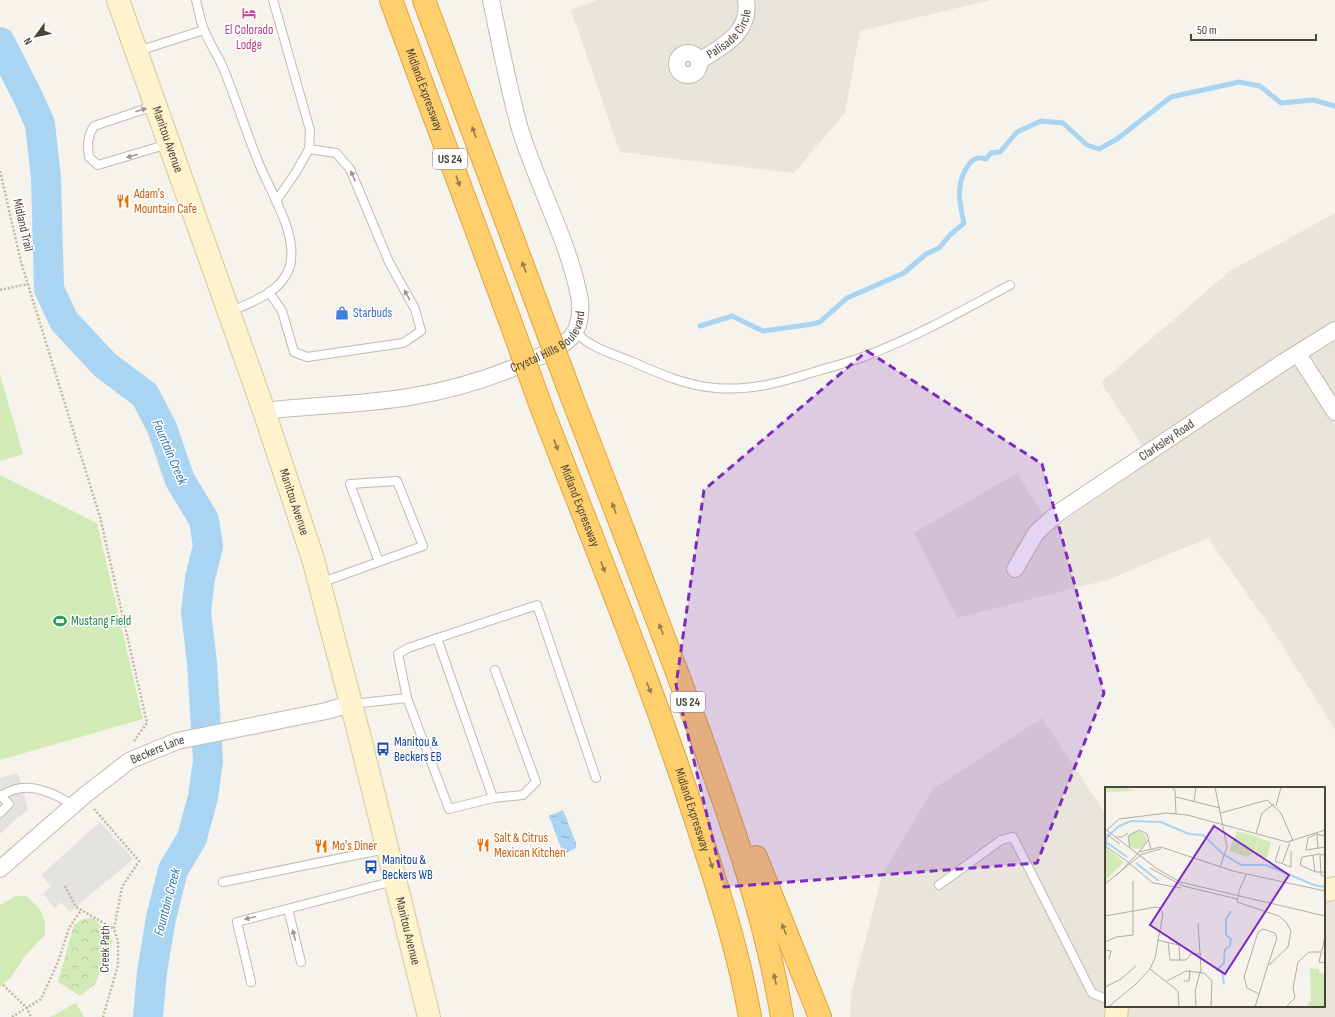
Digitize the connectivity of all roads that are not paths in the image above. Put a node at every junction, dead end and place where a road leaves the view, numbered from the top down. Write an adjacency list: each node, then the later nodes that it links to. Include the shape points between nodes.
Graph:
1 (118, 0): 9 (main road, Manitou Avenue)
2 (196, 0): 8 (lane)
3 (273, 0): 13 (lane, via 308,121)
4 (391, 0): 47 (highway, Midland Expressway / US 24, one-way to 47, bridge, via 542,409 684,779 736,952)
5 (424, 0): 27 (highway, US 24, one-way to 5, bridge)
6 (491, 0): 19 (street, Crystal Hills Boulevard, via 521,130 576,288 580,316)
7 (746, 0): 10 (street, Palisade Circle, via 745,21 739,32 726,44)
8 (204, 30): 9 (lane); 14 (lane, via 223,68)
9 (136, 52): 11 (main road, Manitou Avenue)
10 (699, 60)
11 (156, 106): 12 (main road, Manitou Avenue); 12 (lane, one-way to 11, via 98,165 89,157 89,133 94,126)
12 (169, 144): 17 (main road, Manitou Avenue)
13 (309, 148): 14 (lane); 16 (lane, one-way to 13, via 282,311 294,352 307,357 403,343 421,331 415,309 389,262 350,168 336,153)
14 (276, 201): 16 (lane, via 288,234 291,260 282,280)
15 (1010, 285): 19 (lane, via 940,323 863,357 774,384 745,388 716,388 684,382 593,345)
16 (269, 292): 17 (lane)
17 (229, 312): 21 (main road, Manitou Avenue)
18 (1335, 330): 20 (street, Clarksley Road)
19 (575, 331): 21 (street, Crystal Hills Boulevard, via 568,340 542,355 463,385 408,397)
20 (1298, 354): 22 (street); 24 (street, Clarksley Road, via 1058,513 1036,533)
21 (264, 411): 25 (main road, Manitou Avenue)
22 (1335, 412)
23 (379, 562): 23 (lane, via 423,546 397,481 350,484); 25 (lane)
24 (1015, 569)
25 (320, 584): 30 (main road, Manitou Avenue)
26 (437, 638): 29 (lane, via 398,654); 31 (lane, via 537,605); 33 (lane)
27 (670, 652): 48 (highway, US 24, one-way to 27, via 768,942 743,857); 49 (highway, one-way to 27)
28 (495, 670): 33 (lane, via 536,782 523,795)
29 (407, 698): 30 (lane); 33 (lane, via 449,810)
30 (351, 704): 34 (street, Beckers Lane, via 178,742 129,761); 36 (main road, Manitou Avenue)
31 (596, 778)
32 (1, 795): 34 (lane, via 22,788 42,790 57,794); 35 (lane, via 9,804)
33 (493, 798)
34 (74, 806): 37 (street, Beckers Lane)
35 (0, 813)
36 (387, 849): 38 (main road, Manitou Avenue); 39 (lane)
37 (0, 869)
38 (395, 881): 41 (lane); 46 (main road, Manitou Avenue)
39 (223, 882)
40 (939, 885): 44 (lane, via 1000,840 1013,837 1092,993)
41 (288, 909): 42 (lane, one-way to 41); 43 (lane, one-way to 43, via 237,922)
42 (301, 962)
43 (251, 982)
44 (1105, 999)
45 (1117, 1007): 50 (main road)
46 (429, 1017)
47 (750, 1017)
48 (782, 1017)
49 (820, 1017)
50 (1116, 1017)

